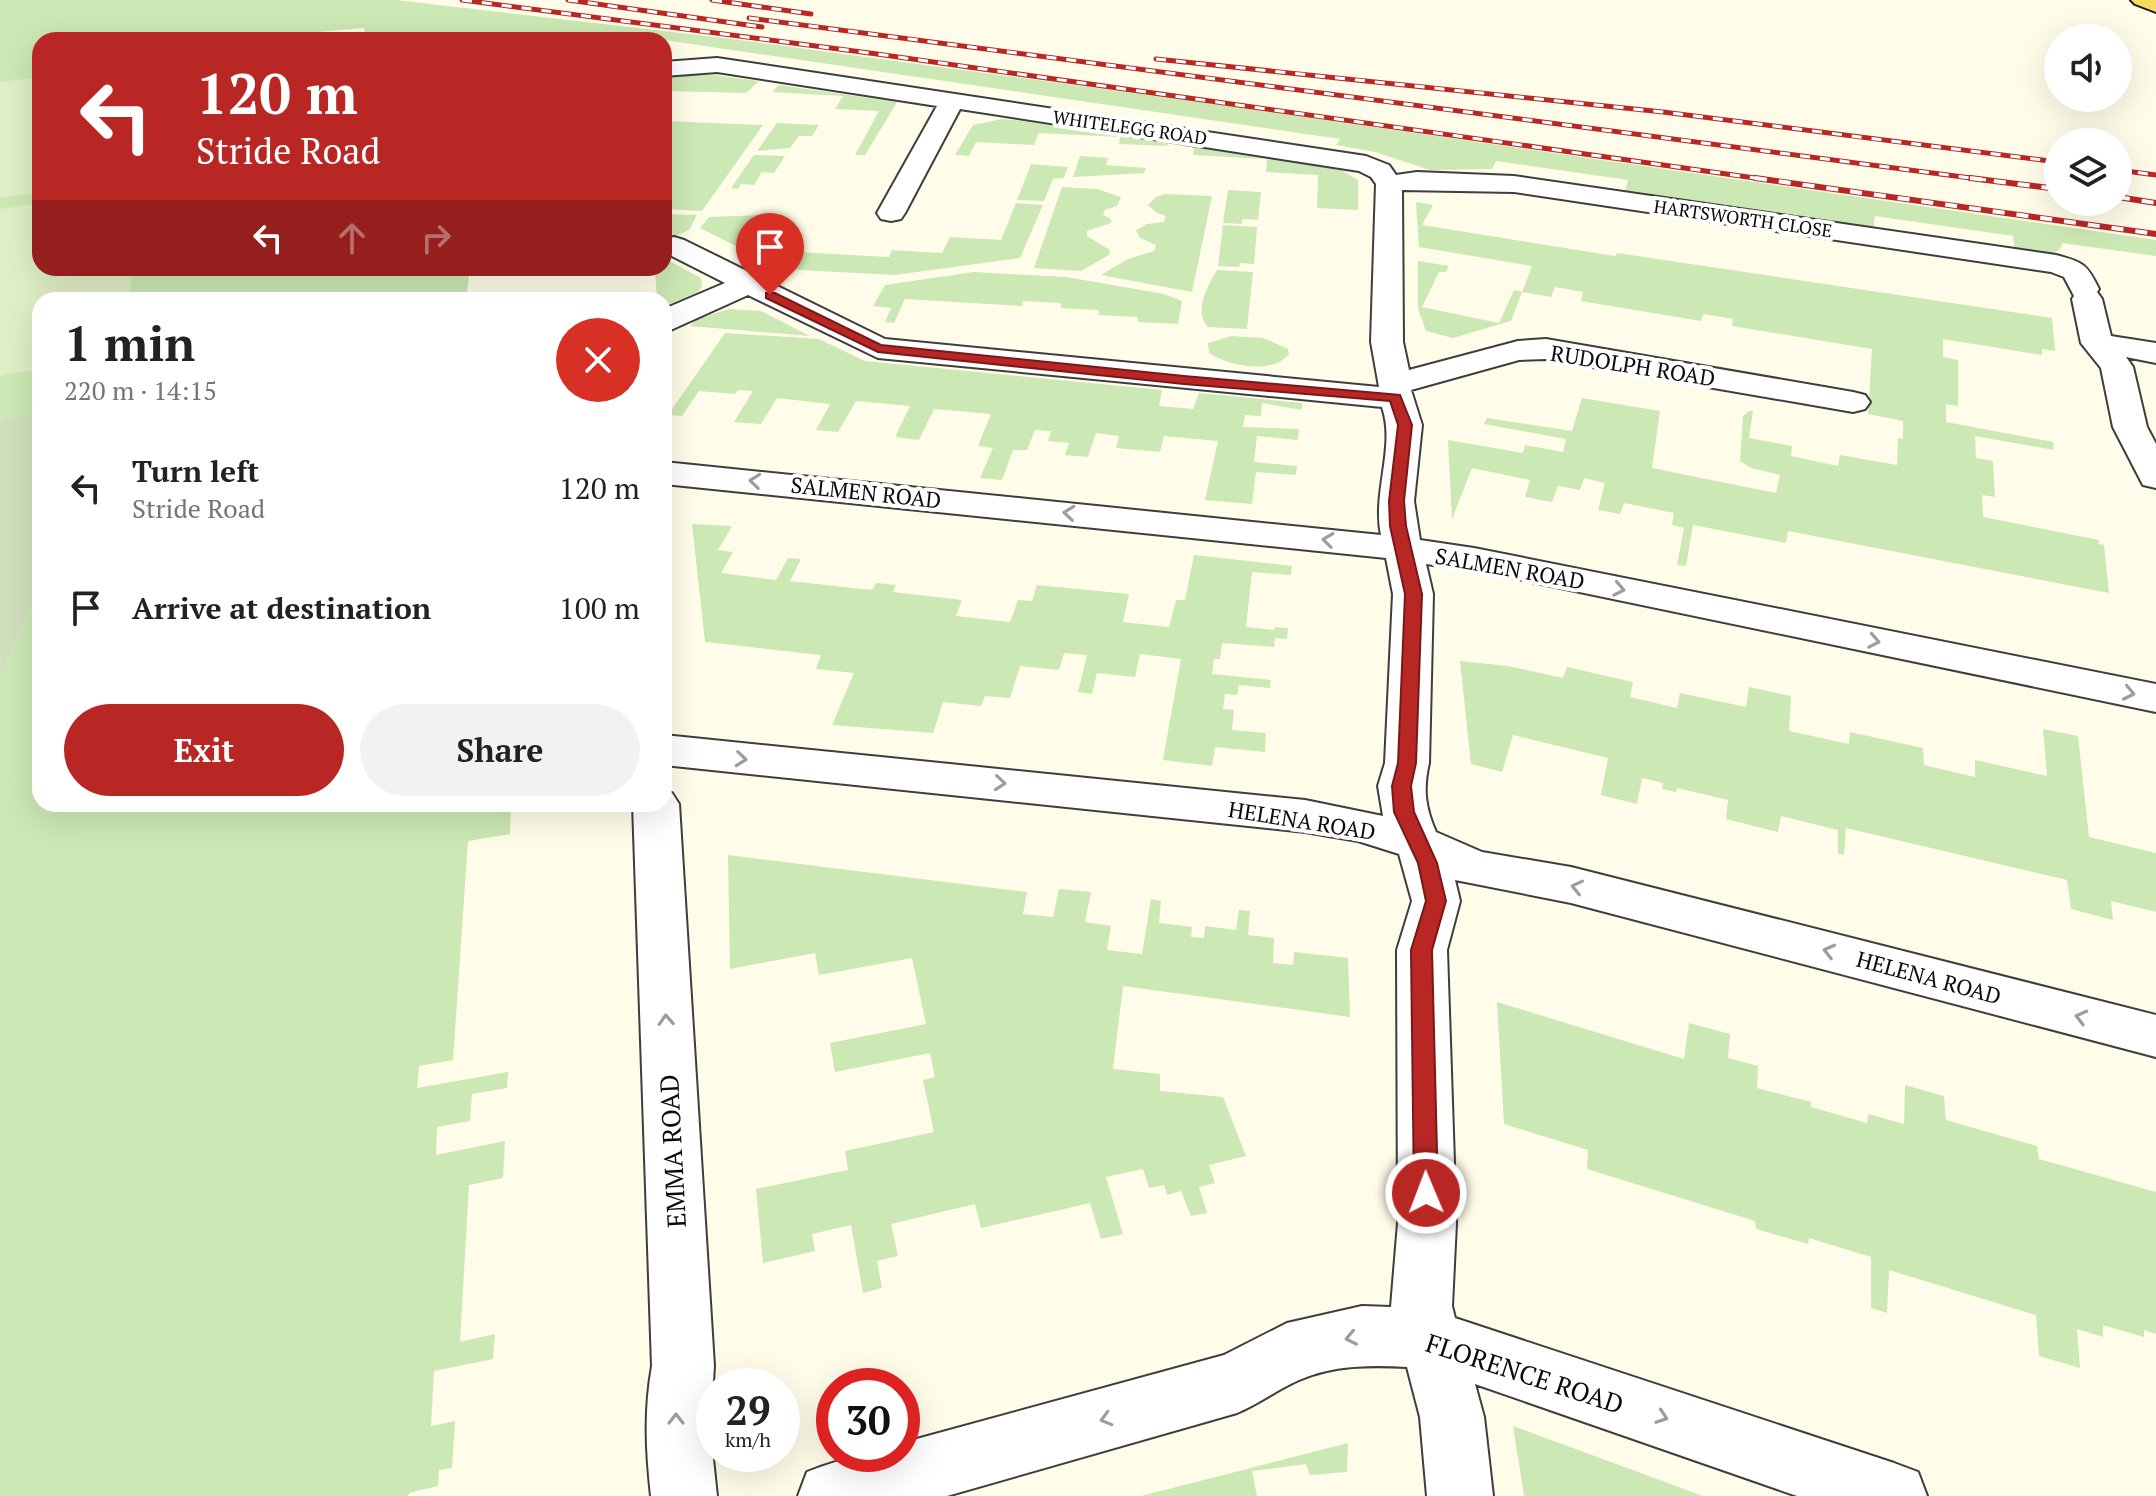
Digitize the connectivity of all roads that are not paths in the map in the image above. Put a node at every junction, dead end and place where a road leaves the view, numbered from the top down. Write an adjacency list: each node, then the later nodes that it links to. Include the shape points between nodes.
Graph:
1 (2142, 0): 2 (main road)
2 (2156, 6)
3 (672, 68): 4 (street, WHITELEGG ROAD, via 717,65)
4 (952, 101): 5 (street, WHITELEGG ROAD, via 1343,159 1380,171); 6 (street)
5 (1389, 184): 10 (street, HARTSWORTH CLOSE, via 1514,184 2056,264 2076,271); 12 (street, via 1387,342)
6 (891, 213)
7 (674, 246): 8 (street, RUDOLPH ROAD)
8 (748, 284): 9 (street); 12 (street, RUDOLPH ROAD, via 878,348 1184,380)
9 (672, 316)
10 (2097, 343): 11 (street); 15 (street, via 2117,367 2130,427)
11 (2156, 353)
12 (1395, 391): 13 (street, RUDOLPH ROAD, via 1518,351 1546,349); 16 (street, via 1405,425 1396,501)
13 (1853, 402)
14 (672, 474): 16 (street, SALMEN ROAD, one-way to 14)
15 (2156, 477)
16 (1405, 550): 17 (street, SALMEN ROAD, one-way to 17, via 1474,559); 20 (street, via 1413,594 1407,763 1401,786)
17 (2156, 698)
18 (672, 751): 20 (street, HELENA ROAD, one-way to 20, via 1305,816)
19 (656, 812): 23 (street, EMMA ROAD, one-way to 19, via 676,1438 683,1366)
20 (1416, 842): 21 (street, HELENA ROAD, one-way to 20, via 1571,885 1473,868); 22 (street, via 1436,901 1422,950 1427,1223 1421,1306)
21 (2156, 1036)
22 (1429, 1339): 24 (street, FLORENCE ROAD, one-way to 24, via 1362,1335 1287,1353 1237,1382); 25 (street, via 1452,1417); 26 (street, FLORENCE ROAD, one-way to 26)
23 (684, 1496)
24 (831, 1496)
25 (1460, 1496)
26 (1894, 1496)

